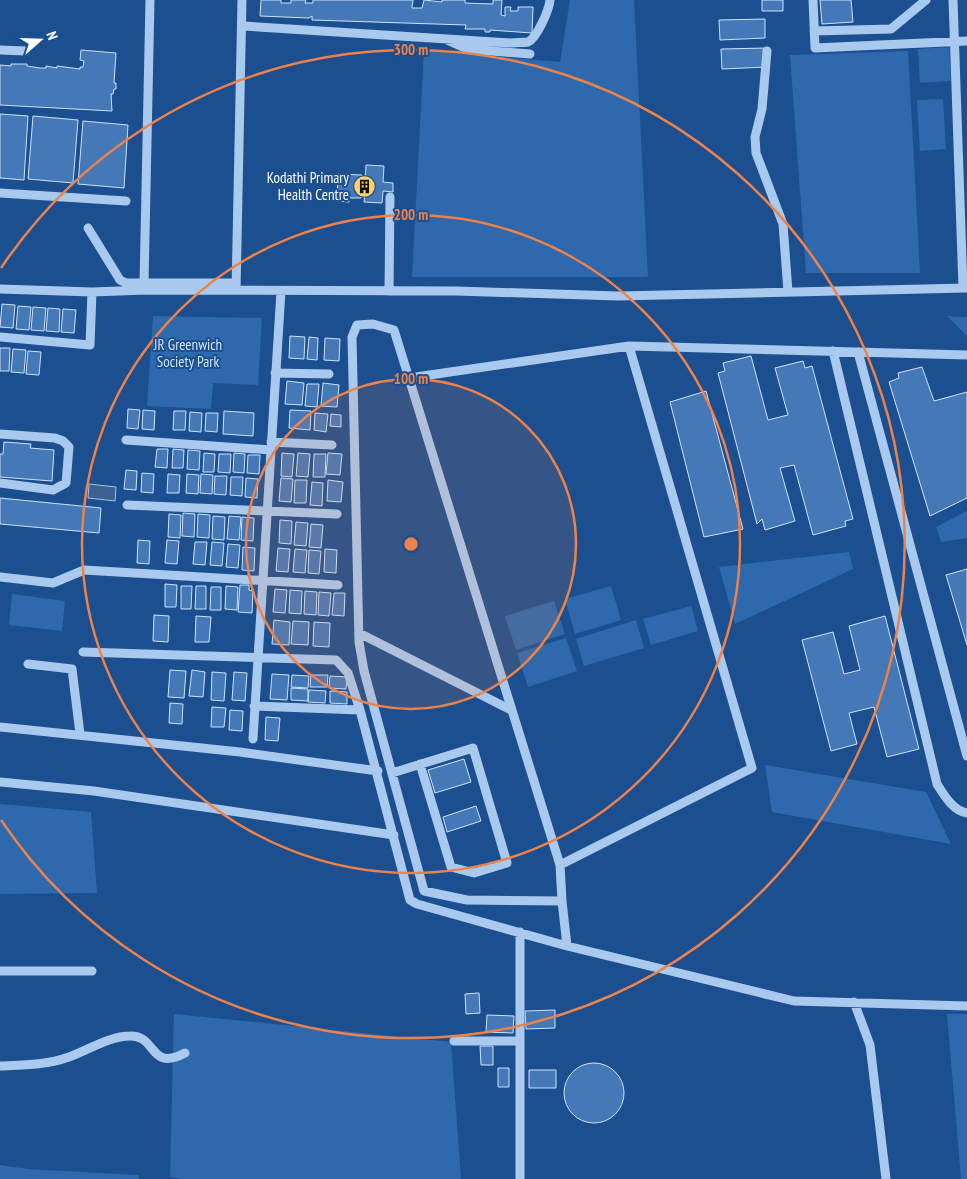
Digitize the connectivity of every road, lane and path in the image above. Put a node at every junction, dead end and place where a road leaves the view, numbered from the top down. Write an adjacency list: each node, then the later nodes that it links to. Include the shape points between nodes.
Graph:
1 (150, 0): 20 (street)
2 (242, 0): 7 (street)
3 (550, 0): 9 (street, via 536,35 528,42)
4 (813, 0): 8 (street)
5 (926, 0): 8 (street, via 891,29)
6 (953, 0): 11 (street)
7 (242, 26): 9 (street); 21 (street)
8 (814, 31): 11 (street, via 815,48)
9 (443, 38): 15 (street, via 467,49)
10 (967, 41): 11 (street)
11 (955, 42): 22 (street)
12 (0, 50): 13 (street)
13 (26, 51)
14 (767, 51): 27 (street, via 762,109 755,138 760,167 783,224)
15 (530, 54)
16 (0, 193): 18 (street)
17 (390, 197): 25 (street)
18 (126, 201)
19 (88, 228): 20 (street, via 120,280)
20 (144, 284): 21 (street)
21 (236, 287): 24 (street); 26 (street)
22 (965, 288): 27 (street)
23 (0, 289): 26 (street)
24 (280, 290): 25 (street); 33 (street)
25 (389, 291): 27 (street, via 618,296)
26 (92, 292): 28 (street, via 90,345)
27 (788, 292)
28 (0, 337)
29 (629, 346): 30 (street); 35 (street); 64 (street, via 752,768)
30 (833, 351): 31 (street); 62 (street, via 937,784 948,800 961,812)
31 (858, 352): 32 (street); 57 (street)
32 (967, 354)
33 (275, 373): 34 (street); 39 (street)
34 (329, 374)
35 (408, 378): 47 (street, via 394,330 373,324 357,325 352,337); 53 (street)
36 (0, 434): 40 (street, via 55,438 69,447 66,483 62,487 53,490)
37 (126, 440): 39 (street)
38 (332, 445): 39 (street)
39 (271, 446): 42 (street)
40 (0, 483)
41 (127, 504): 42 (street)
42 (267, 511): 43 (street); 45 (street)
43 (337, 514)
44 (0, 578): 45 (street, via 53,583 84,570)
45 (262, 580): 46 (street); 49 (street)
46 (338, 585)
47 (359, 633): 53 (street); 60 (street, via 364,671)
48 (82, 652): 49 (street)
49 (258, 659): 51 (street); 52 (street, via 336,660 348,673)
50 (28, 664): 55 (street, via 72,669)
51 (254, 706): 52 (street); 56 (street)
52 (360, 710): 59 (street)
53 (511, 710): 64 (street)
54 (0, 727): 55 (street)
55 (80, 734): 59 (street)
56 (253, 739)
57 (967, 756)
58 (420, 764): 58 (street, via 473,748 507,863 474,873 451,867); 60 (street)
59 (378, 771): 63 (street)
60 (392, 773): 65 (street, via 424,891 466,900)
61 (0, 782): 63 (street, via 94,791)
62 (967, 813)
63 (394, 835): 66 (street, via 410,900)
64 (560, 865): 65 (street)
65 (562, 901): 67 (street)
66 (520, 932): 67 (street); 73 (street)
67 (567, 946): 70 (street, via 794,1001)
68 (0, 971): 69 (street)
69 (92, 971)
70 (854, 1002): 71 (street); 77 (street, via 870,1045)
71 (967, 1006)
72 (454, 1041): 73 (street)
73 (520, 1041): 76 (street)
74 (185, 1053): 75 (street, via 175,1059 164,1059 137,1036 125,1036 67,1058)
75 (0, 1066)
76 (520, 1179)
77 (886, 1179)

